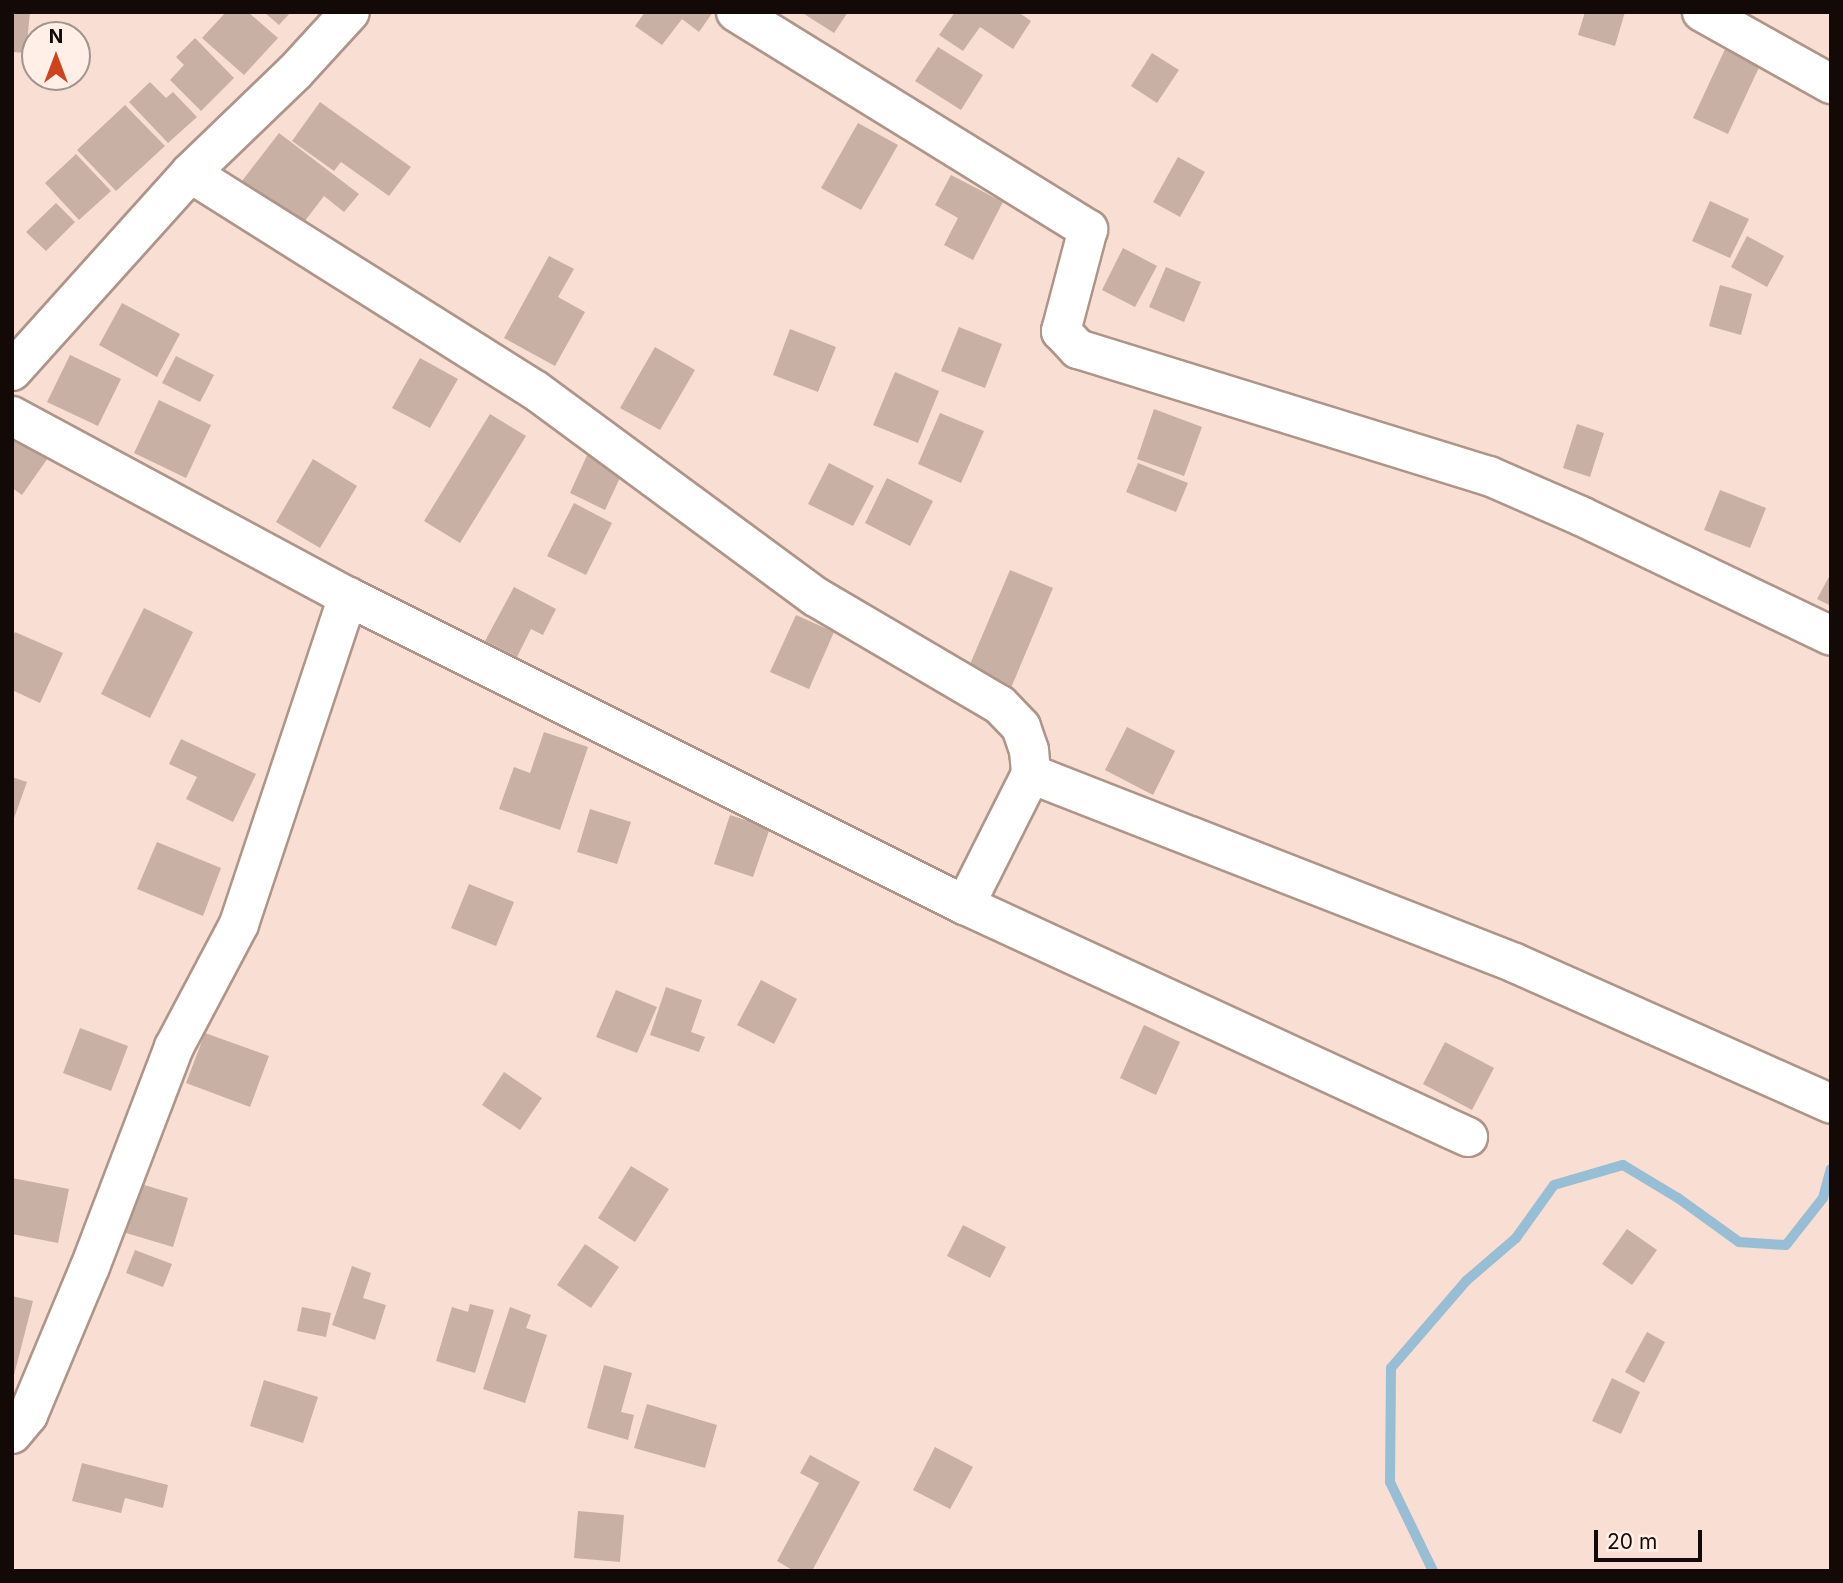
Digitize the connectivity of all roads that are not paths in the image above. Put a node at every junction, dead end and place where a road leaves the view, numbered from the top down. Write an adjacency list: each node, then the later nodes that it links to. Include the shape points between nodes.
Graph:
1 (350, 12): 5 (street)
2 (736, 12): 9 (street, via 1088,229 1061,331 1078,349 1489,476)
3 (1702, 12): 4 (street)
4 (1831, 84)
5 (190, 173): 6 (street); 10 (street, via 535,390 816,597 1000,705 1021,727)
6 (12, 371)
7 (12, 416): 8 (street)
8 (348, 597): 11 (street); 14 (street, via 239,924 174,1047 85,1279 28,1415)
9 (1831, 636)
10 (1031, 774): 11 (street); 12 (street, via 1515,963)
11 (965, 905): 13 (street)
12 (1831, 1104)
13 (1468, 1138)
14 (12, 1434)

